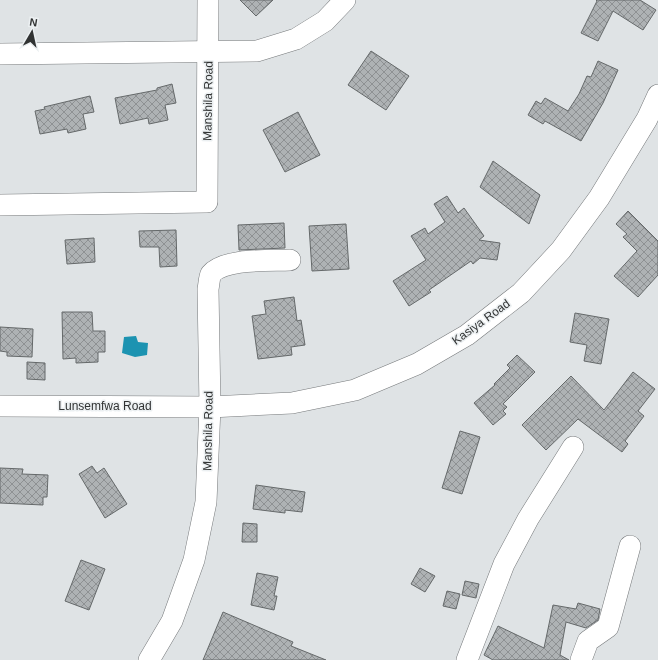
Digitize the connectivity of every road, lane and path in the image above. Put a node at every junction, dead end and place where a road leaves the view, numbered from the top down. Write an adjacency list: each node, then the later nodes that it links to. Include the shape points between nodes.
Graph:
1 (208, 0): 3 (street, Manshila Road)
2 (345, 0): 3 (street, via 325,21 296,39 257,50)
3 (209, 52): 4 (street); 6 (street, Manshila Road, via 207,202)
4 (0, 54)
5 (658, 95): 9 (street, Kasiya Road, via 646,120 599,198 561,250 521,292 468,335 417,364 355,390 292,403)
6 (0, 205)
7 (290, 260): 9 (street, Manshila Road, via 220,266 210,275)
8 (0, 406): 9 (street, Lunsemfwa Road)
9 (210, 406): 12 (street, Manshila Road, via 206,502 194,560 172,621)
10 (573, 447): 13 (street, via 528,519 504,564)
11 (630, 546): 14 (street, via 608,626 588,641)
12 (149, 660)
13 (466, 660)
14 (581, 660)

